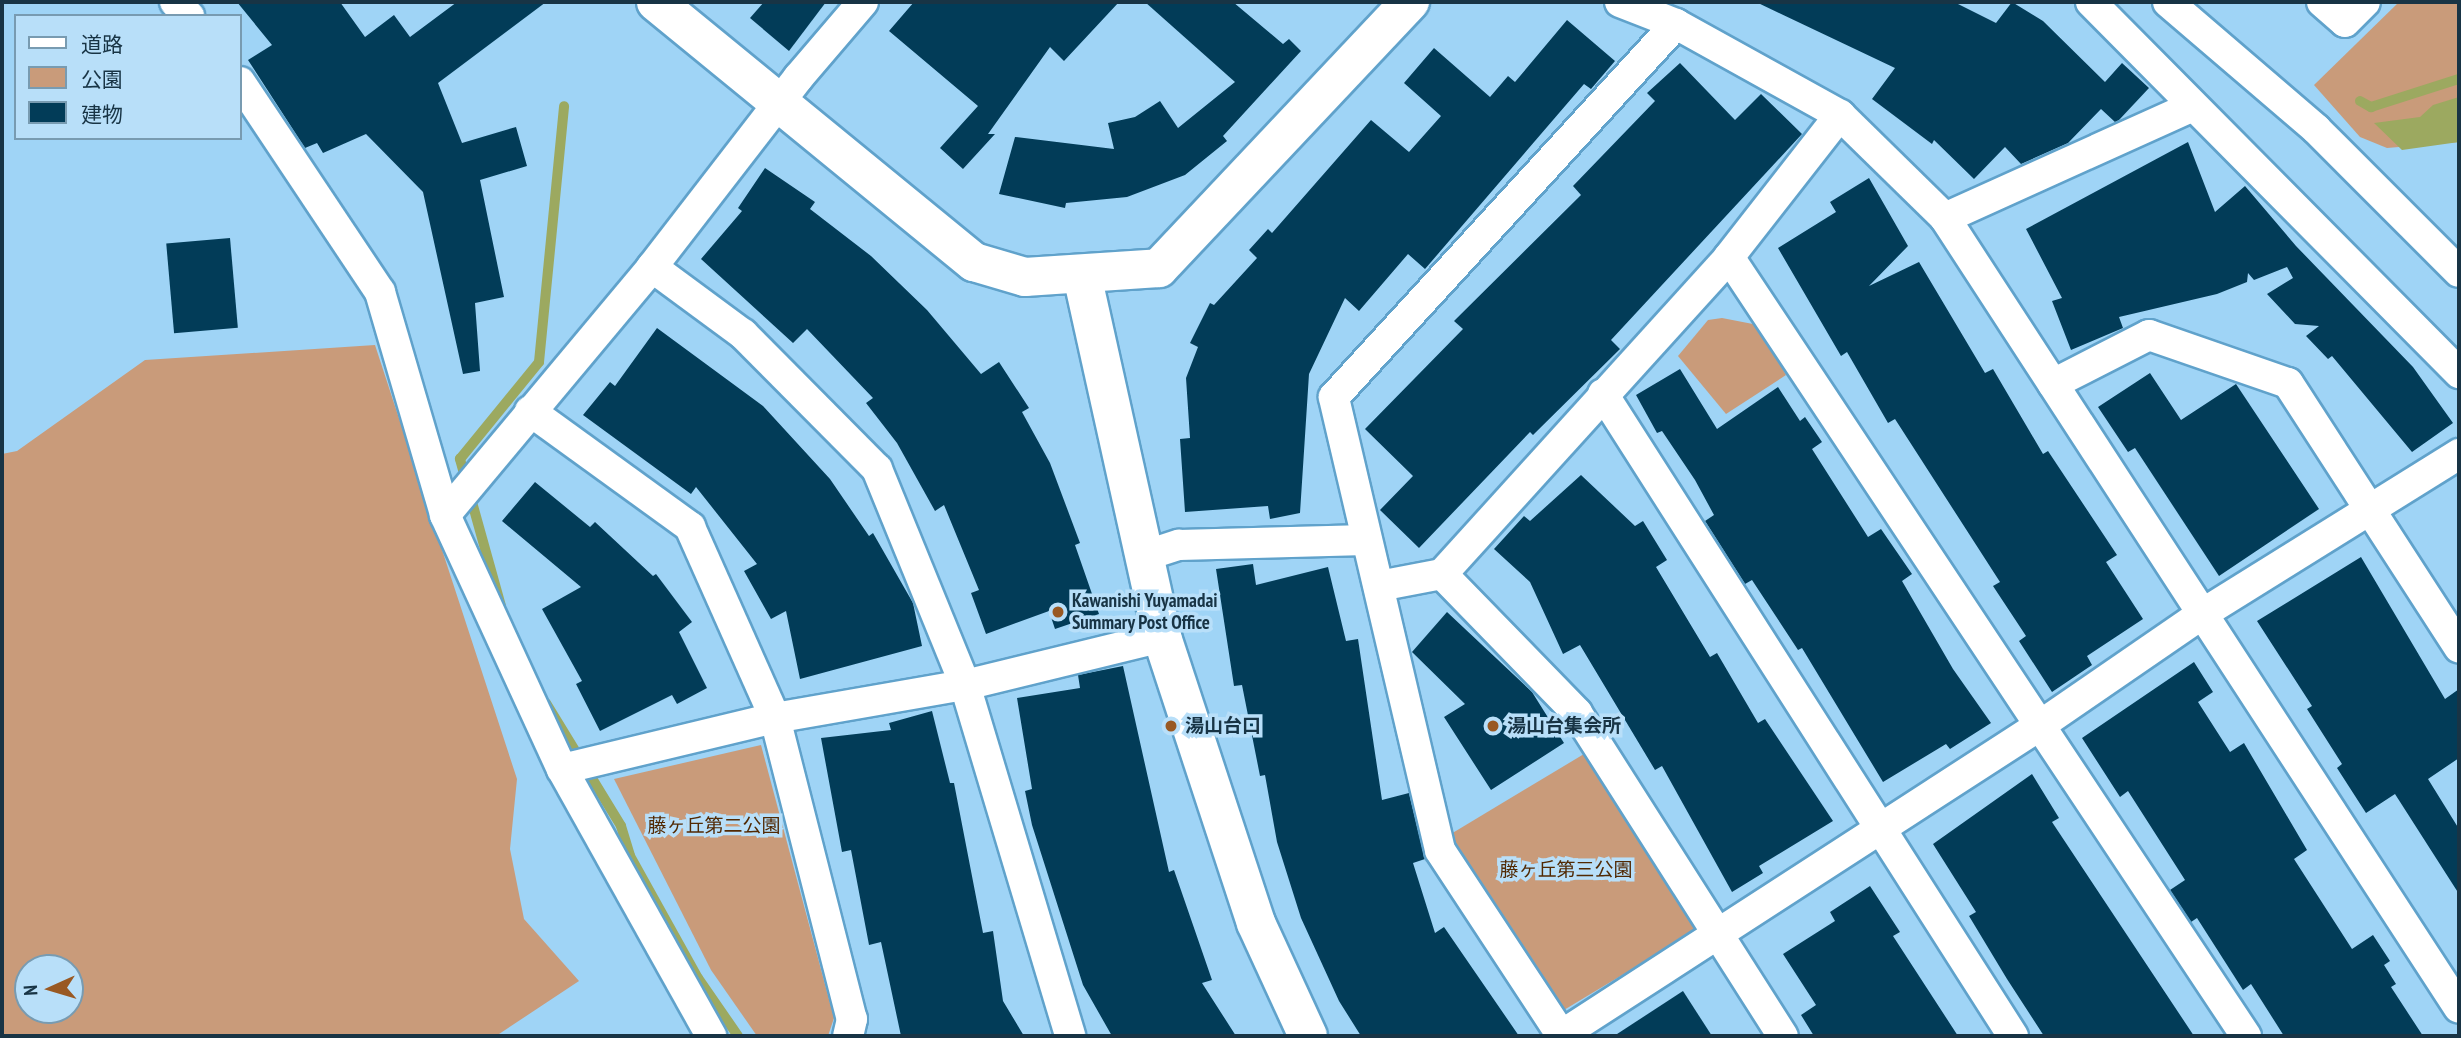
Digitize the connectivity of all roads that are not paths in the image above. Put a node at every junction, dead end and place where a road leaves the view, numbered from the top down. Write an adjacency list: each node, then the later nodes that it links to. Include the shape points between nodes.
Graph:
1 (656, 2): 11 (street)
2 (863, 2): 11 (street)
3 (1410, 2): 18 (street, via 1159,268)
4 (1620, 2): 9 (street)
5 (2168, 2): 17 (street, via 2316,129)
6 (2322, 2): 7 (street, via 2345,22)
7 (2365, 2)
8 (2107, 5): 12 (street)
9 (1676, 24): 13 (street); 26 (street, via 1334,397)
10 (242, 85): 25 (street, via 380,292)
11 (782, 100): 16 (street); 18 (street, via 974,262 1025,277)
12 (2193, 106): 14 (street); 19 (street)
13 (1840, 116): 14 (street); 15 (street)
14 (1945, 218): 20 (street)
15 (1729, 257): 21 (street); 35 (street)
16 (652, 267): 22 (street); 33 (street, via 743,334 877,469)
17 (2459, 272)
18 (1082, 275): 27 (street)
19 (2459, 373)
20 (2053, 384): 24 (street, via 2149,335 2288,383); 30 (street)
21 (1603, 394): 28 (street); 37 (street)
22 (530, 411): 25 (street); 34 (street, via 690,527)
23 (2459, 454): 24 (street)
24 (2369, 512): 30 (street); 32 (street)
25 (445, 515): 36 (street)
26 (1366, 540): 27 (street, via 1179,545); 29 (street)
27 (1141, 557): 31 (street)
28 (1442, 575): 29 (street); 38 (street, via 1577,713)
29 (1379, 586): 44 (street, via 1440,850)
30 (2202, 614): 35 (street); 39 (street)
31 (1162, 637): 33 (street); 43 (street, via 1256,923)
32 (2459, 647)
33 (965, 685): 34 (street); 42 (street)
34 (775, 718): 36 (street); 41 (street, via 852,1019)
35 (2042, 724): 37 (street); 47 (street)
36 (562, 769): 40 (street)
37 (1879, 831): 38 (street); 46 (street)
38 (1717, 936): 44 (street); 45 (street)
39 (2459, 1008)
40 (711, 1036)
41 (848, 1036)
42 (1070, 1036)
43 (1308, 1036)
44 (1561, 1036)
45 (1783, 1036)
46 (2012, 1036)
47 (2246, 1036)

